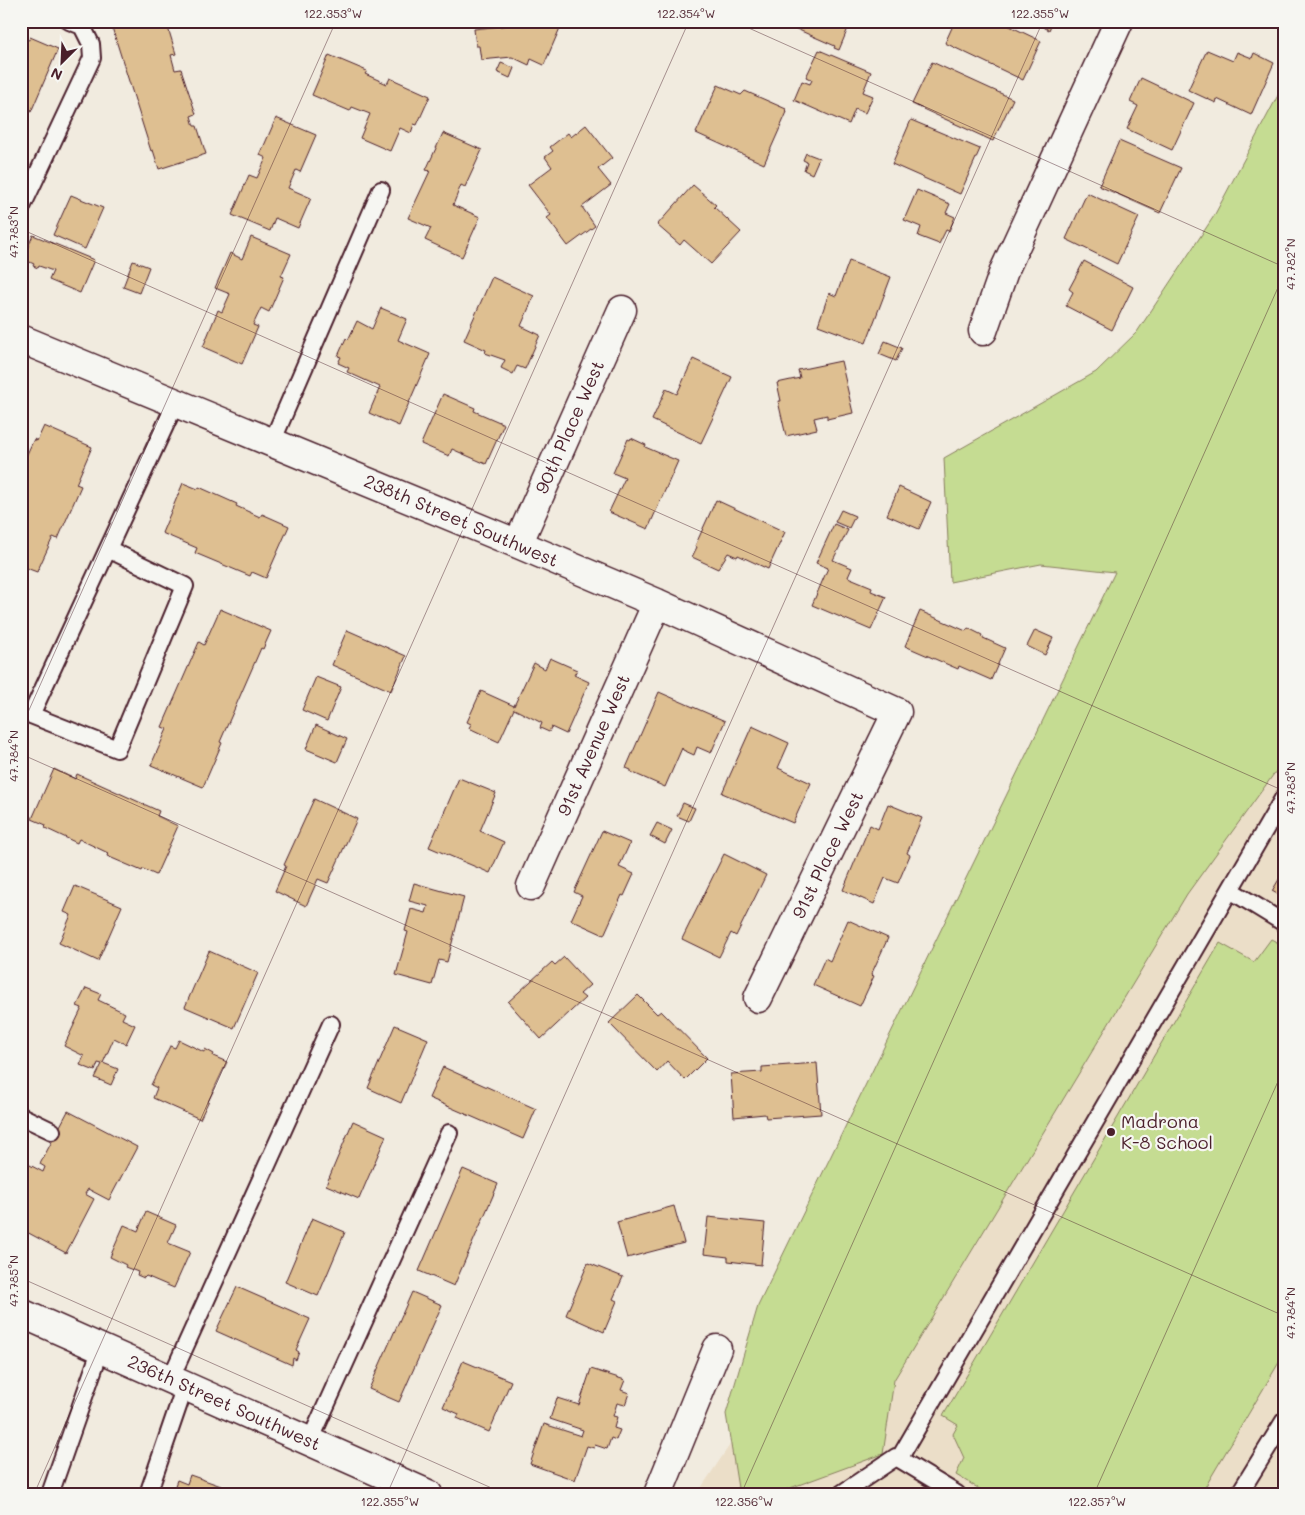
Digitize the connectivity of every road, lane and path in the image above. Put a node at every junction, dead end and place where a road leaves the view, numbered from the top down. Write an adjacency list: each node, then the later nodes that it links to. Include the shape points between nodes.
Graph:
1 (69, 21): 4 (lane, via 82,26 91,44 92,58)
2 (1120, 21): 6 (street, via 1004,271)
3 (381, 190): 9 (lane)
4 (21, 209)
5 (622, 310): 10 (street, 90th Place West)
6 (983, 331)
7 (21, 339): 8 (street, 238th Street Southwest)
8 (176, 402): 9 (street, 238th Street Southwest); 11 (lane)
9 (272, 442): 10 (street, 238th Street Southwest)
10 (518, 544): 12 (street, 238th Street Southwest)
11 (108, 549): 11 (lane, via 31,716 116,749 185,586)
12 (657, 604): 13 (street, 238th Street Southwest); 15 (street, 91st Avenue West)
13 (897, 712): 18 (street, 91st Place West)
14 (1284, 797): 16 (lane)
15 (531, 886)
16 (1230, 890): 17 (lane); 29 (lane)
17 (1284, 923)
18 (758, 998)
19 (331, 1024): 26 (lane)
20 (21, 1116): 21 (lane)
21 (52, 1131)
22 (449, 1133): 28 (lane)
23 (21, 1313): 24 (street, 236th Street Southwest)
24 (101, 1348): 26 (street, 236th Street Southwest); 30 (lane)
25 (717, 1349): 33 (street)
26 (177, 1383): 28 (street, 236th Street Southwest); 31 (lane)
27 (1284, 1421): 36 (lane)
28 (310, 1441): 32 (street, 236th Street Southwest)
29 (899, 1459): 34 (lane, via 896,1457); 35 (lane)
30 (50, 1494)
31 (148, 1494)
32 (428, 1494)
33 (658, 1494)
34 (841, 1494)
35 (957, 1494)
36 (1239, 1494)

